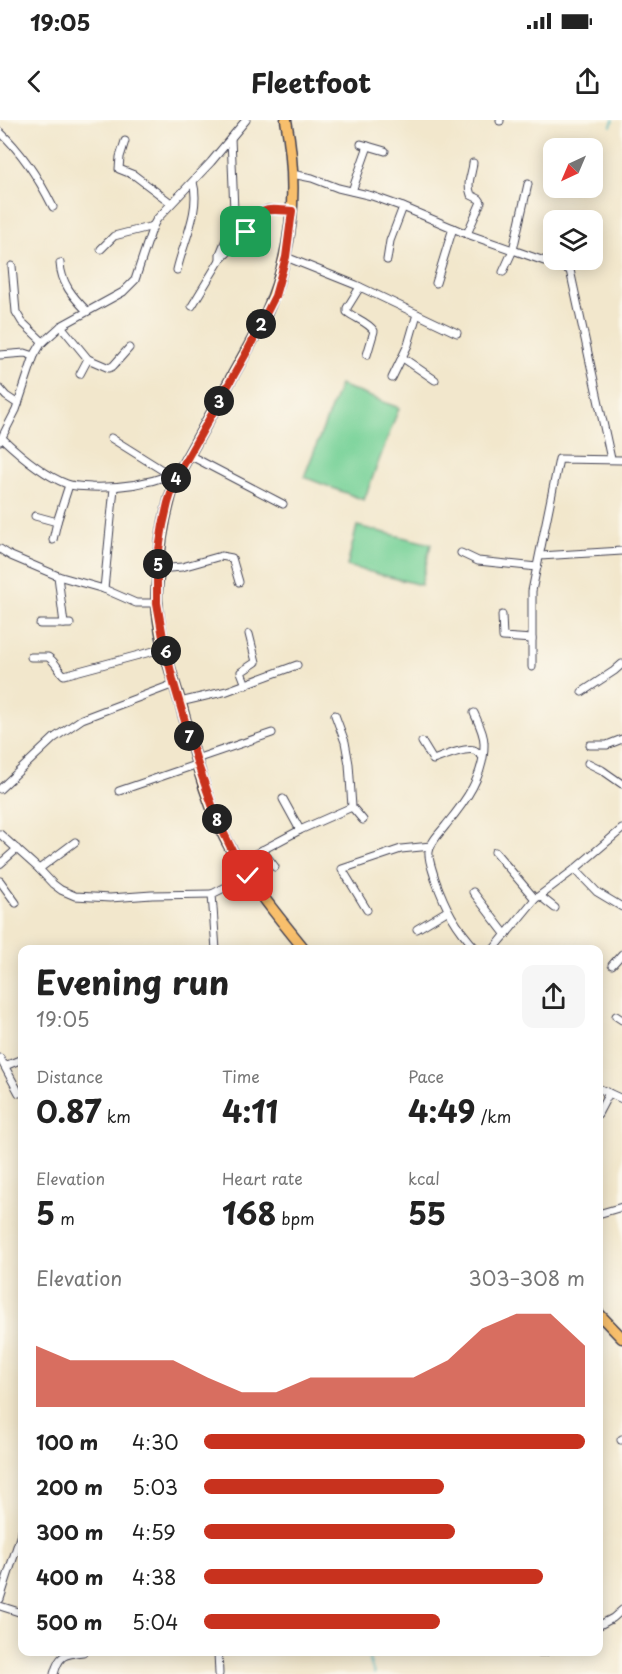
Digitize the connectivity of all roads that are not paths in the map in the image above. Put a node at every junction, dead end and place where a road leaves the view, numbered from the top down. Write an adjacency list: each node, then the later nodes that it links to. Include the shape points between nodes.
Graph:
1 (246, 120): 4 (street)
2 (286, 120): 8 (main road)
3 (0, 132): 13 (street, via 38,178)
4 (231, 138): 9 (street); 22 (street, via 234,211)
5 (125, 141): 12 (street, via 119,169 134,175)
6 (385, 151): 11 (street, via 364,145)
7 (473, 163): 18 (street, via 469,189 481,202)
8 (292, 174): 11 (street); 15 (main road)
9 (193, 182): 12 (street); 26 (street, via 191,222)
10 (528, 184): 20 (street)
11 (352, 191): 14 (street)
12 (171, 203): 16 (street)
13 (53, 207)
14 (403, 207): 17 (street); 23 (street)
15 (292, 211): 21 (main road); 22 (street, via 261,212)
16 (153, 226): 19 (street, via 114,236); 31 (street, via 135,280 123,292)
17 (453, 228): 18 (street); 28 (street)
18 (467, 234): 20 (street)
19 (101, 249)
20 (513, 250): 27 (street); 50 (street, via 570,270)
21 (286, 257): 29 (street); 49 (main road, via 263,321)
22 (220, 260): 30 (street)
23 (387, 260)
24 (60, 263): 31 (street, via 68,288)
25 (12, 266): 35 (street, via 15,312)
26 (177, 270)
27 (503, 272)
28 (436, 283)
29 (360, 287): 32 (street); 38 (street, via 347,312 374,331)
30 (192, 306)
31 (87, 311): 33 (street)
32 (417, 314): 34 (street); 40 (street)
33 (60, 326): 35 (street); 41 (street)
34 (457, 333)
35 (43, 342): 39 (street)
36 (129, 348): 41 (street, via 109,368)
37 (0, 355): 39 (street)
38 (367, 355)
39 (34, 356): 46 (street)
40 (403, 358): 43 (street); 44 (street)
41 (88, 359): 42 (street)
42 (80, 374)
43 (392, 378)
44 (435, 380)
45 (0, 388): 46 (street)
46 (18, 404): 48 (street)
47 (111, 438): 52 (street)
48 (1, 440): 53 (street)
49 (189, 455): 52 (main road); 55 (street)
50 (611, 459): 51 (street); 62 (street, via 559,459)
51 (622, 460)
52 (173, 477): 54 (street); 64 (main road)
53 (69, 485): 54 (street); 57 (street)
54 (114, 488): 67 (street)
55 (283, 504)
56 (35, 516): 57 (street)
57 (57, 522): 58 (street)
58 (53, 540)
59 (0, 549): 65 (street)
60 (622, 551): 62 (street)
61 (461, 553): 63 (street, via 478,561)
62 (540, 556): 63 (street)
63 (537, 567): 72 (street, via 532,591)
64 (158, 569): 66 (street, via 227,556 232,558); 68 (main road)
65 (58, 576): 67 (street); 70 (street, via 67,624)
66 (239, 582)
67 (104, 590): 68 (street, via 136,603)
68 (157, 603): 73 (main road)
69 (502, 615): 72 (street, via 503,637)
70 (40, 624)
71 (249, 634): 79 (street, via 256,662 241,672)
72 (532, 639): 77 (street)
73 (165, 648): 74 (street, via 64,675 48,657); 78 (main road)
74 (31, 657)
75 (622, 664): 80 (street)
76 (297, 665): 79 (street)
77 (532, 668)
78 (174, 684): 81 (main road); 92 (street, via 82,719 54,738)
79 (246, 685): 81 (street)
80 (582, 692)
81 (180, 702): 89 (main road)
82 (474, 713): 88 (street, via 484,743)
83 (335, 715): 95 (street, via 345,742)
84 (272, 733): 89 (street)
85 (622, 739): 87 (street, via 607,745)
86 (422, 742): 88 (street, via 433,760 471,750)
87 (590, 745)
88 (482, 756): 101 (street, via 477,782)
89 (197, 762): 93 (street); 105 (main road, via 217,819)
90 (588, 763): 91 (street)
91 (622, 784)
92 (0, 789)
93 (119, 791)
94 (283, 799): 98 (street)
95 (352, 807): 96 (street); 98 (street)
96 (363, 820)
97 (622, 828): 109 (street)
98 (300, 830): 103 (street)
99 (0, 834): 102 (street)
100 (75, 842): 108 (street)
101 (431, 846): 118 (street, via 401,849 342,869); 119 (street, via 428,854)
102 (17, 849): 106 (street); 108 (street)
103 (262, 850): 105 (street); 107 (street)
104 (495, 852): 114 (street)
105 (240, 862): 110 (main road)
106 (0, 864)
107 (275, 867)
108 (39, 869): 113 (street, via 61,890 75,896)
109 (575, 869): 114 (street); 116 (street, via 597,892)
110 (248, 876): 113 (street); 123 (main road)
111 (0, 881): 115 (street)
112 (473, 892): 121 (street)
113 (212, 894): 122 (street)
114 (538, 897): 117 (street); 121 (street)
115 (16, 903)
116 (622, 907)
117 (555, 908)
118 (367, 910)
119 (447, 911): 120 (street); 124 (street)
120 (417, 929)
121 (506, 935): 125 (street)
122 (216, 945)
123 (301, 945)
124 (473, 945)
125 (497, 945)
126 (622, 954): 127 (street)
127 (612, 965)
128 (0, 1059): 130 (street)
129 (18, 1061): 130 (street)
130 (5, 1066): 132 (street)
131 (603, 1090): 133 (street)
132 (18, 1091)
133 (609, 1093): 134 (street); 135 (street)
134 (622, 1100)
135 (603, 1104)
136 (622, 1207): 137 (street)
137 (603, 1213)
138 (603, 1318): 139 (main road)
139 (622, 1338)
140 (18, 1546): 141 (street)
141 (15, 1557): 142 (street); 143 (street)
142 (18, 1558)
143 (0, 1599)
144 (0, 1606): 146 (street)
145 (622, 1610): 147 (street)
146 (18, 1612)
147 (603, 1623)
148 (63, 1656): 150 (street)
149 (218, 1656): 151 (street)
150 (54, 1674)
151 (219, 1674)

